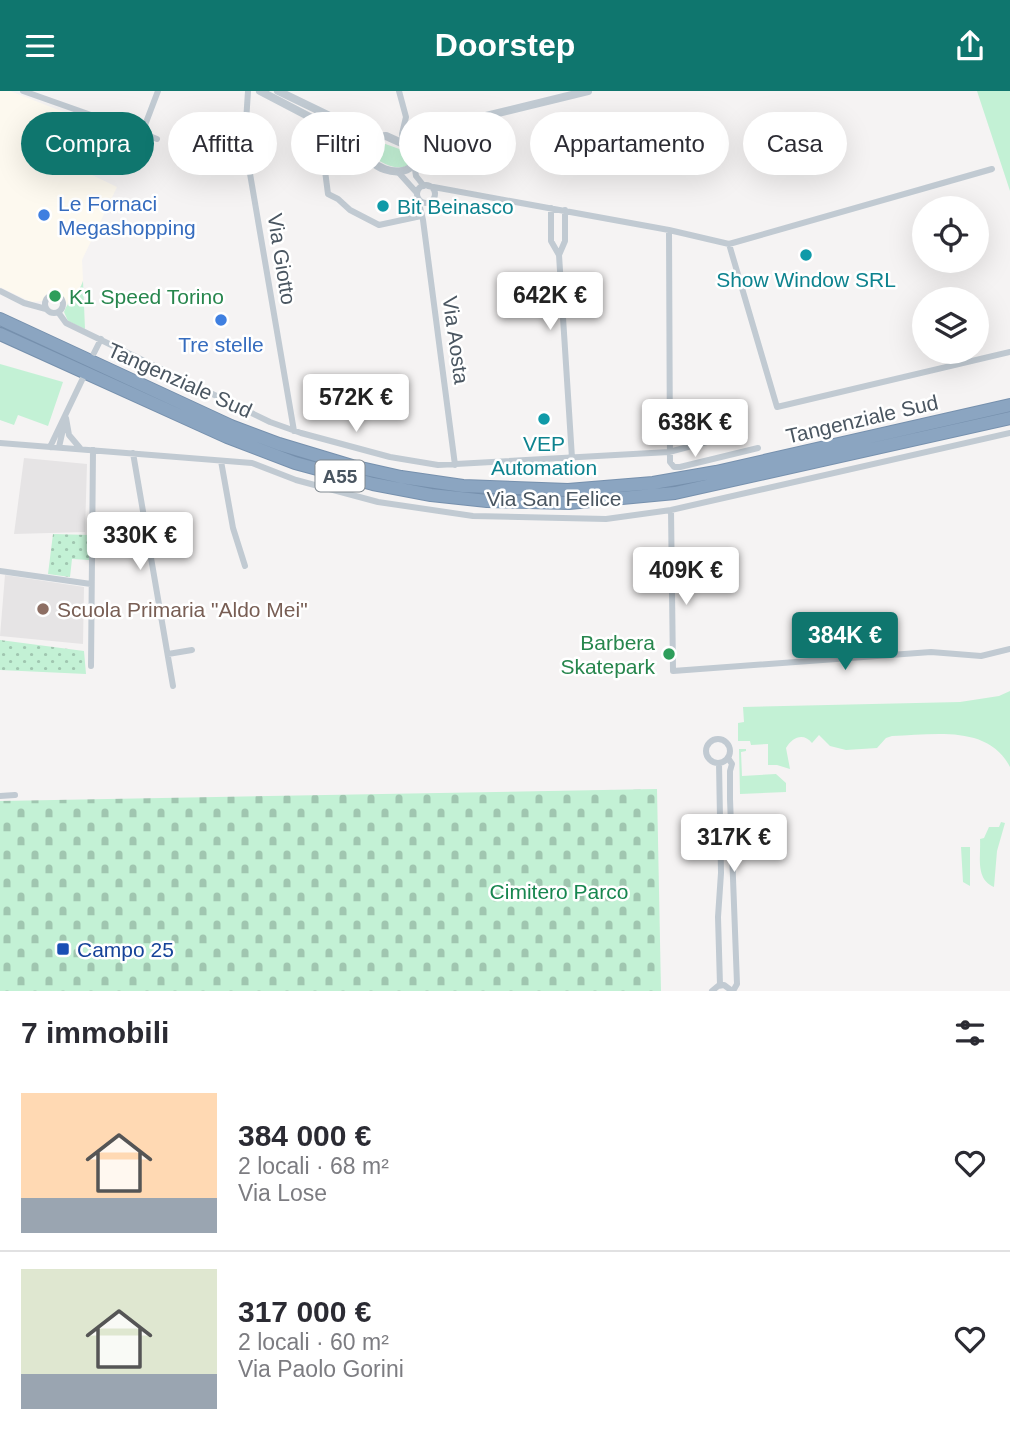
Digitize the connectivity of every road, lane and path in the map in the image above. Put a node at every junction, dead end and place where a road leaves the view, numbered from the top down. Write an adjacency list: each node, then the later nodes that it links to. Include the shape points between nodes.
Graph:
1 (23, 91): 10 (street)
2 (158, 91): 11 (street)
3 (248, 91): 48 (street, Via Giotto, via 248,162)
4 (260, 91): 8 (street)
5 (278, 91): 8 (street)
6 (399, 91): 9 (street)
7 (588, 91): 13 (street)
8 (287, 100): 12 (street)
9 (405, 111): 14 (street, via 400,127)
10 (82, 112)
11 (150, 112)
12 (309, 112)
13 (502, 112)
14 (386, 136): 17 (street)
15 (154, 138): 16 (street)
16 (157, 139)
17 (399, 141)
18 (385, 168): 20 (street)
19 (992, 169): 32 (street)
20 (399, 173)
21 (326, 175): 30 (street, via 328,194 379,225)
22 (401, 175): 26 (street)
23 (416, 175): 24 (street)
24 (426, 186): 25 (street); 26 (street); 27 (street, via 434,191)
25 (453, 191): 27 (street); 28 (street)
26 (418, 196): 27 (street, via 424,203); 30 (street, Via Aosta)
27 (431, 201): 30 (street, Via Aosta)
28 (551, 208): 29 (street); 33 (street, via 551,241)
29 (565, 210): 31 (street); 33 (street, via 565,241)
30 (422, 218): 61 (street, Via Aosta)
31 (669, 230): 32 (street); 57 (street)
32 (729, 244): 42 (street, via 777,407)
33 (559, 255): 59 (street)
34 (0, 291): 36 (street, Via San Felice)
35 (48, 298): 36 (street); 37 (street); 38 (street, Via San Felice, via 62,300)
36 (29, 305): 37 (street, Via San Felice)
37 (47, 309): 38 (street, Via San Felice)
38 (58, 312): 41 (street, Via San Felice, via 66,323)
39 (0, 319): 45 (highway, Tangenziale Sud / A55, via 231,426 304,452 390,475 489,488 587,489 685,478)
40 (0, 334): 47 (highway, Tangenziale Sud / A55, via 295,463 373,485 487,501 569,503 675,493)
41 (101, 339): 43 (street); 48 (street, Via San Felice)
42 (1010, 352)
43 (94, 353)
44 (83, 378): 46 (street)
45 (1010, 405)
46 (66, 416): 52 (street); 53 (street); 55 (street, via 70,439)
47 (1010, 418)
48 (295, 431): 61 (street, Via San Felice, via 391,457)
49 (1010, 433): 62 (street, Via San Felice)
50 (714, 440): 57 (street, Via San Felice)
51 (0, 443): 52 (street, Via San Felice)
52 (50, 447): 53 (street, Via San Felice)
53 (59, 447): 55 (street, Via San Felice)
54 (758, 448): 57 (street, via 676,468)
55 (82, 449): 56 (street, Via San Felice)
56 (93, 450): 58 (street, Via San Felice); 65 (street)
57 (669, 452): 59 (street, Via San Felice)
58 (133, 453): 60 (street, Via San Felice); 68 (street)
59 (572, 458): 61 (street, Via San Felice)
60 (221, 461): 62 (street, Via San Felice, via 252,463 378,502 473,516 606,519); 63 (street)
61 (455, 465)
62 (671, 510): 66 (street, via 674,671 931,652 981,656)
63 (245, 566)
64 (0, 571): 65 (street)
65 (91, 584): 69 (street)
66 (1010, 649)
67 (192, 650): 68 (street)
68 (168, 654): 70 (street)
69 (91, 666)
70 (173, 686)
71 (728, 758): 72 (street); 72 (street, via 727,744 713,741 707,754); 77 (street, via 732,764 737,984)
72 (719, 763): 75 (street)
73 (15, 795): 74 (street)
74 (0, 796)
75 (720, 985): 76 (street); 77 (street)
76 (712, 991)
77 (733, 991)

